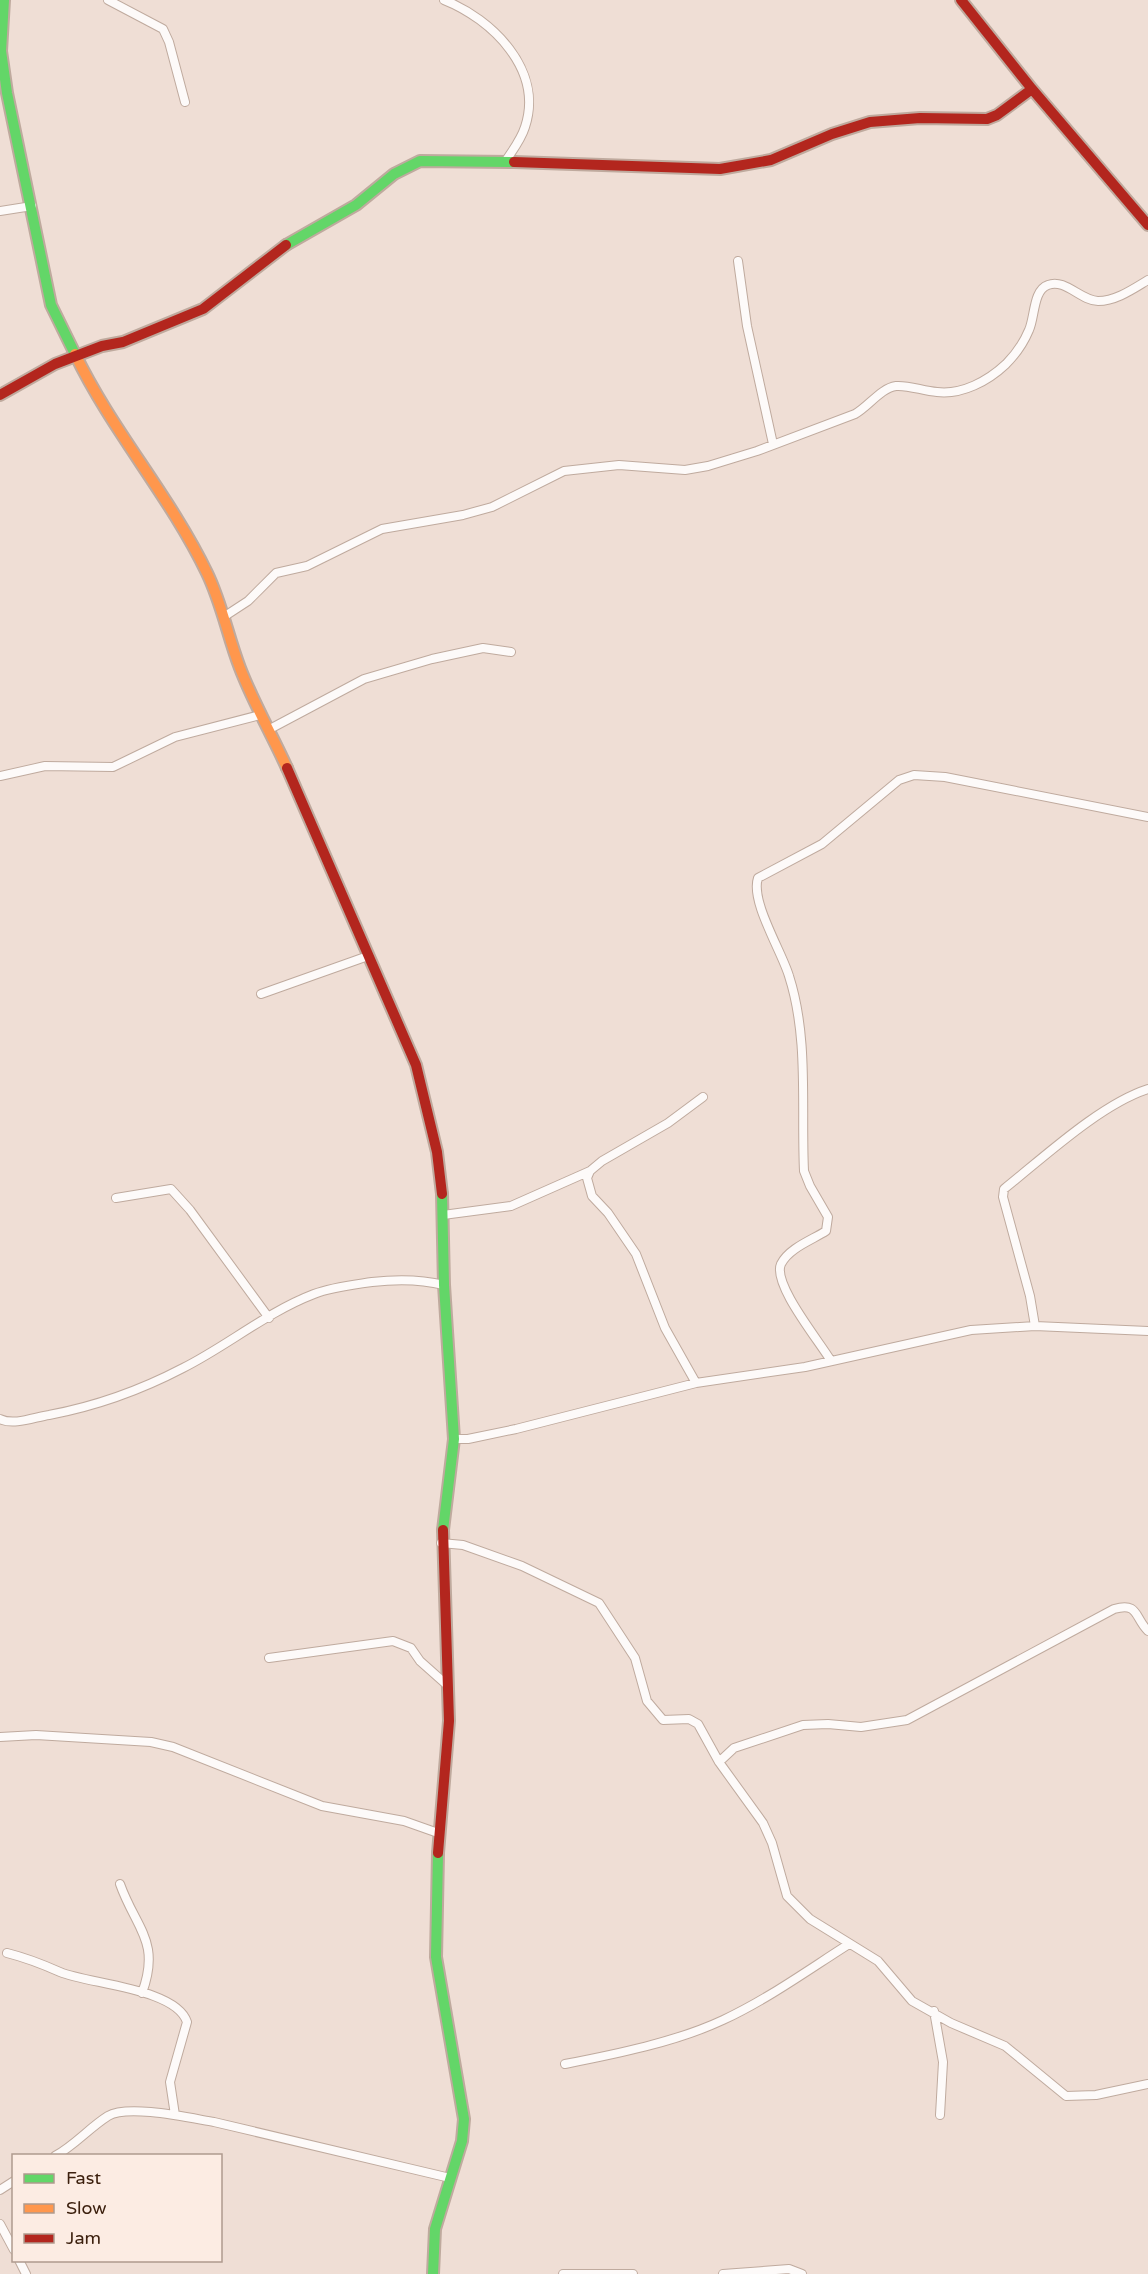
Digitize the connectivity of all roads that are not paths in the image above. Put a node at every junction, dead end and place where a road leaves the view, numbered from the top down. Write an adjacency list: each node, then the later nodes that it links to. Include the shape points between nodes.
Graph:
1 (4, 0): 8 (street, via 3,62)
2 (108, 0): 6 (street, via 163,28)
3 (444, 0): 7 (street, via 467,10 496,33 510,48 521,70 528,99 526,125)
4 (961, 0): 5 (street)
5 (1032, 89): 7 (street, via 987,119 870,122 840,130 771,160 720,169 574,162); 10 (street)
6 (185, 102)
7 (504, 164): 13 (street, via 420,161 409,165 356,205 296,237 202,309)
8 (32, 206): 9 (street); 13 (street, via 51,305)
9 (0, 211)
10 (1148, 225)
11 (738, 261): 15 (street, via 747,326)
12 (1148, 280): 15 (street, via 1125,294 1097,301 1084,299 1055,283 1046,285 1039,293 1022,343 988,377 952,393 896,386 855,414)
13 (76, 357): 14 (street, via 31,375); 16 (street, via 124,442 174,515 207,573)
14 (0, 395)
15 (773, 444): 16 (street, via 732,460 685,470 619,465 564,471 492,507 382,529 307,566 276,573 248,601)
16 (225, 616): 18 (street, via 240,668)
17 (511, 652): 19 (street, via 483,648 364,679)
18 (261, 715): 19 (street); 20 (street, via 175,737 113,767 45,766)
19 (268, 730): 22 (street)
20 (0, 776)
21 (1148, 818): 33 (street, via 945,777 914,775 899,780 822,844 758,878 758,897 784,960 799,1021 804,1171 828,1217 826,1231 787,1257 779,1272 798,1311)
22 (368, 956): 23 (street); 28 (street, via 426,1096)
23 (261, 994)
24 (1148, 1089): 31 (street, via 1078,1130 1004,1189)
25 (703, 1097): 26 (street)
26 (590, 1171): 28 (street, via 512,1206); 34 (street, via 587,1187 636,1254 665,1328)
27 (117, 1198): 30 (street, via 171,1189)
28 (443, 1215): 29 (street)
29 (444, 1285): 30 (street, via 416,1279 341,1286 315,1293); 36 (street)
30 (269, 1318): 35 (street, via 191,1364 120,1398 15,1421)
31 (1035, 1326): 32 (street); 33 (street, via 971,1330)
32 (1148, 1331)
33 (831, 1361): 34 (street)
34 (696, 1383): 36 (street, via 516,1429)
35 (0, 1419)
36 (454, 1439): 37 (street)
37 (441, 1543): 40 (street); 42 (street, via 463,1545 522,1566 599,1603 635,1658 647,1701 663,1720 689,1719 698,1724)
38 (1148, 1631): 42 (street, via 1134,1610 1125,1606 1114,1609 907,1720 861,1727 828,1724 783,1730 734,1748)
39 (269, 1658): 40 (street, via 393,1641 411,1648)
40 (447, 1685): 43 (street, via 446,1774)
41 (0, 1737): 43 (street, via 36,1735 151,1742 173,1747 322,1806 404,1821)
42 (719, 1762): 45 (street, via 763,1823 787,1896 810,1918)
43 (438, 1833): 54 (street, via 436,1957 464,2119 462,2141)
44 (120, 1884): 47 (street, via 149,1945 150,1969)
45 (849, 1944): 48 (street, via 883,1965 912,2001); 49 (street, via 722,2020 624,2052)
46 (8, 1953): 47 (street, via 36,1960 60,1972)
47 (142, 1993): 51 (street, via 180,2010 187,2022 170,2082)
48 (934, 2011): 50 (street, via 951,2024 1005,2046 1066,2096 1096,2095); 52 (street, via 943,2062)
49 (565, 2064)
50 (1148, 2084)
51 (175, 2115): 53 (street, via 109,2115); 54 (street)
52 (940, 2115)
53 (59, 2154)
54 (450, 2178): 57 (street, via 435,2229)
55 (0, 2224): 56 (street)
56 (12, 2246)
57 (433, 2274)
58 (563, 2274): 59 (street)
59 (633, 2274)
60 (723, 2274): 61 (street, via 778,2269)
61 (802, 2274)

